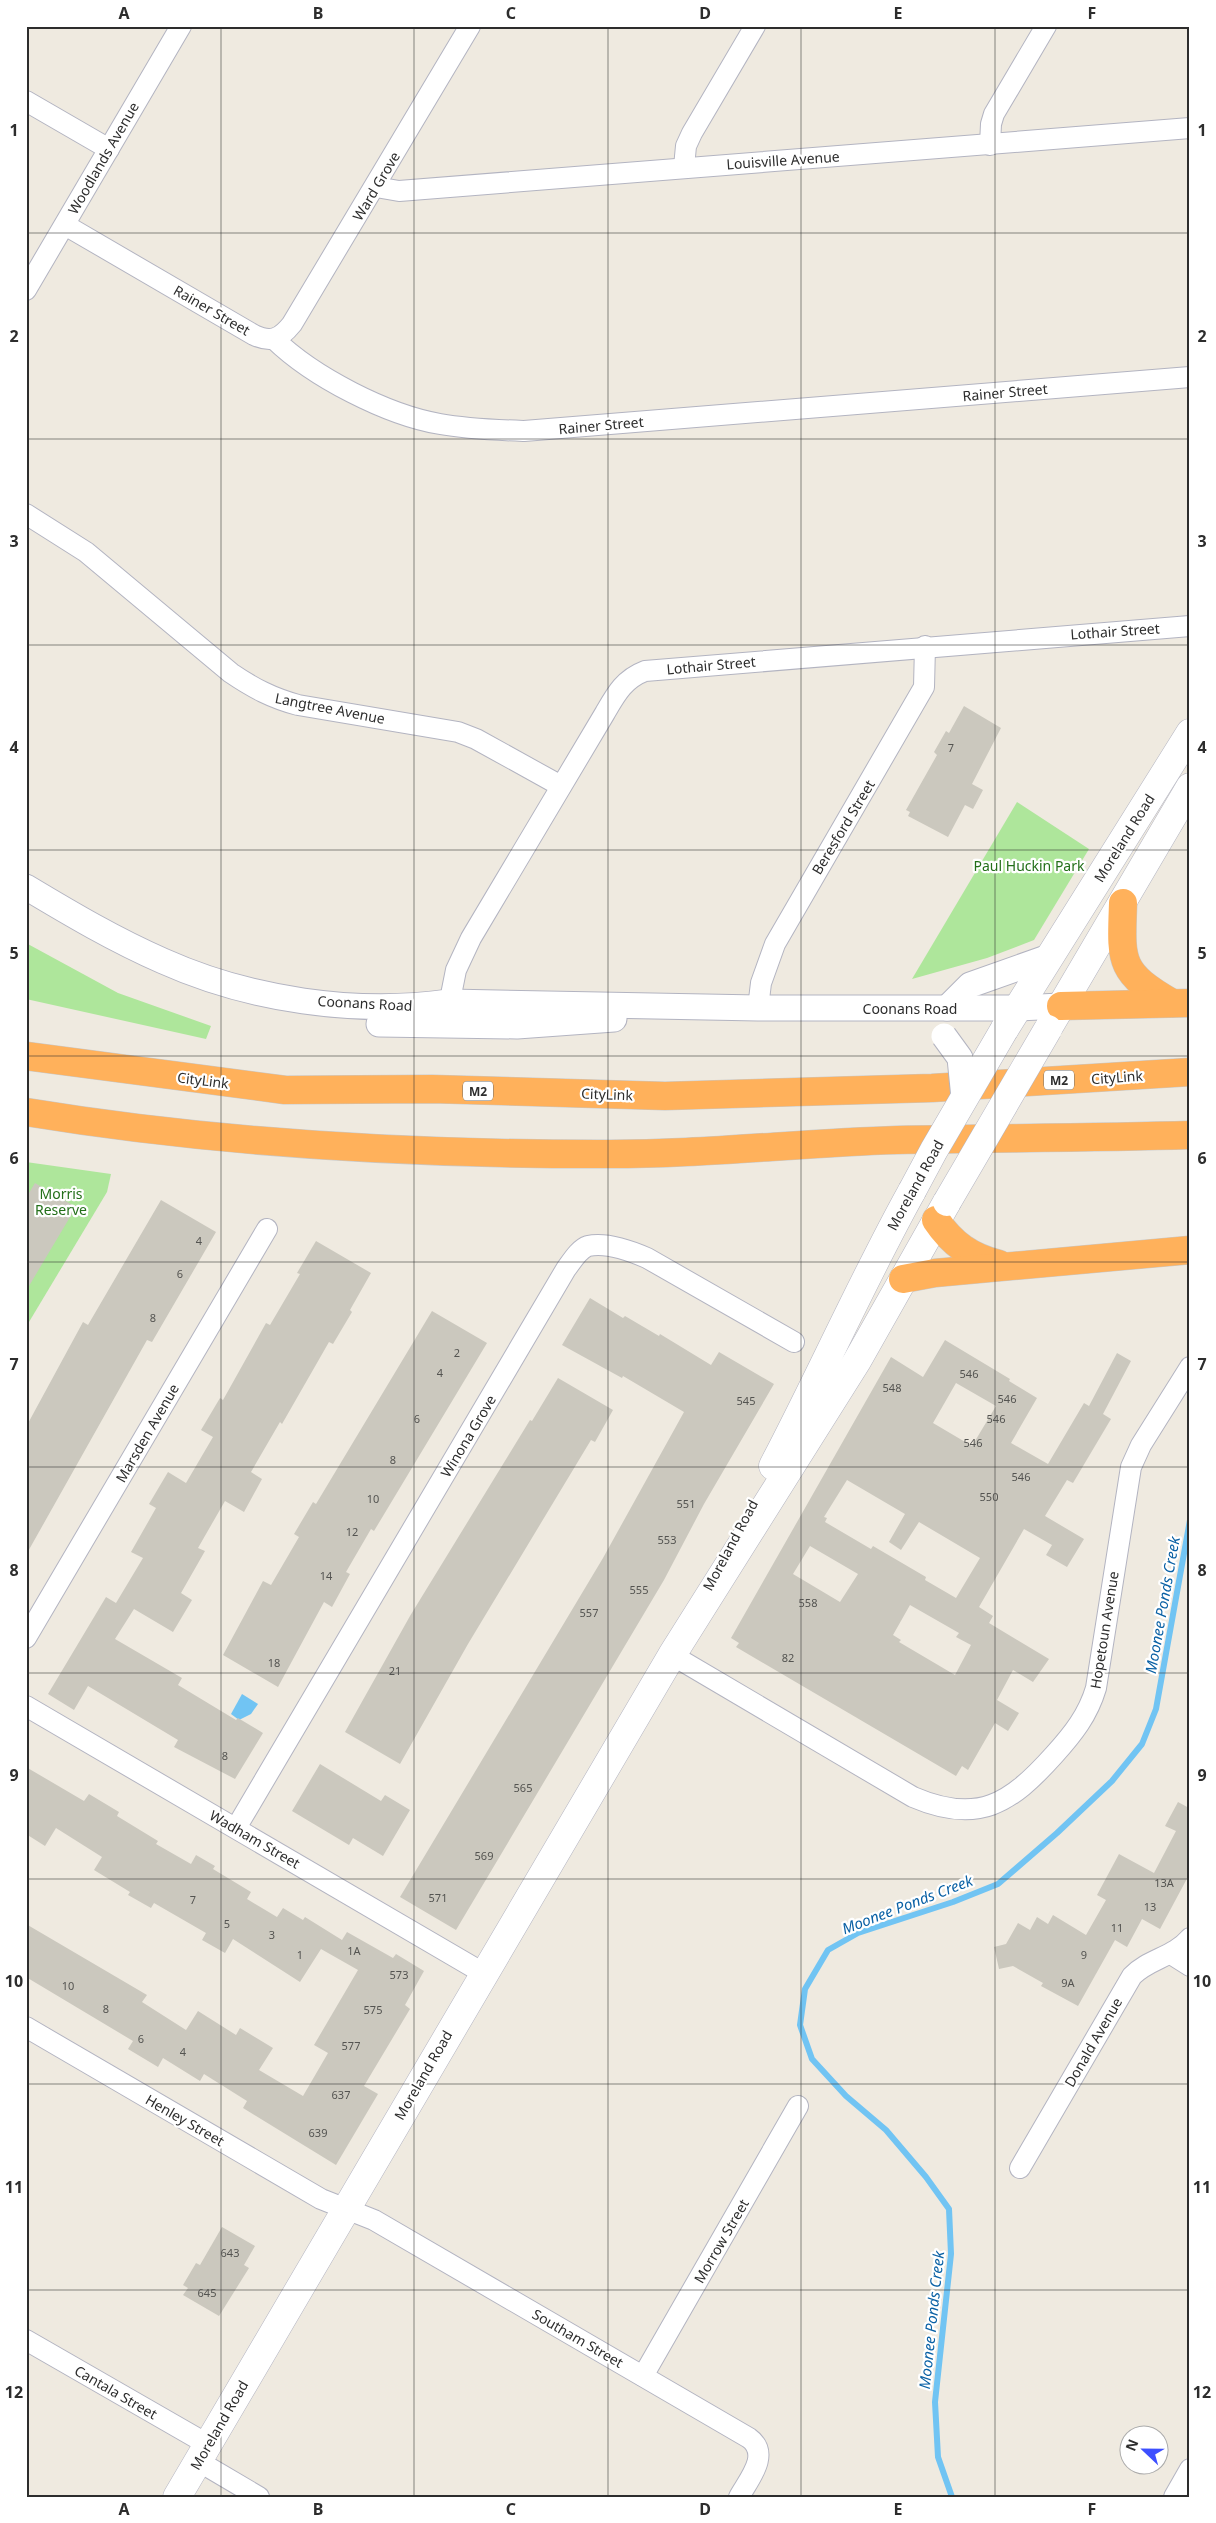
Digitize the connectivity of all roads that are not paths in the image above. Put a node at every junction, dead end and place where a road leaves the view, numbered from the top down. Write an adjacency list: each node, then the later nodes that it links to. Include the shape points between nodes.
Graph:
1 (180, 26): 8 (street, Woodlands Avenue)
2 (470, 26): 10 (street, Ward Grove)
3 (755, 26): 9 (street, via 692,133 686,146)
4 (1046, 26): 7 (street, via 994,114)
5 (26, 100): 8 (street)
6 (1190, 128): 7 (street, Louisville Avenue)
7 (990, 145): 9 (street, Louisville Avenue)
8 (108, 149): 11 (street, Woodlands Avenue)
9 (684, 167): 10 (street, Louisville Avenue, via 399,191)
10 (376, 186): 13 (street, Ward Grove, via 292,324)
11 (65, 225): 12 (street, Woodlands Avenue); 13 (street, Rainer Street, via 254,334)
12 (26, 290)
13 (274, 339): 14 (street, Rainer Street, via 306,365 382,406 440,424 500,430)
14 (1190, 377)
15 (26, 514): 19 (street, Langtree Avenue, via 86,552 255,690 298,705 458,732 476,738)
16 (1190, 626): 17 (street, Lothair Street)
17 (924, 646): 19 (street, Lothair Street, via 639,673 619,690); 27 (street, Beresford Street, via 924,687 775,944 761,983)
18 (1190, 733): 24 (main road, Moreland Road)
19 (561, 786): 30 (street, Lothair Street, via 465,950 456,970)
20 (1190, 787): 22 (main road, Moreland Road)
21 (26, 887): 30 (street, Coonans Road, via 120,941 164,962 228,984 299,1000 410,1007)
22 (1123, 903): 25 (highway, via 1122,944 1126,964 1150,991); 26 (main road, Moreland Road)
23 (26, 905): 30 (street, Coonans Road, via 119,958 201,993 255,1008 366,1023)
24 (1049, 957): 29 (street, via 970,985); 31 (main road, Moreland Road)
25 (1181, 1003): 26 (highway)
26 (1061, 1006): 31 (street, Coonans Road); 37 (main road, Moreland Road, bridge)
27 (758, 1008): 28 (street, Coonans Road); 30 (street, Coonans Road, via 517,1026)
28 (909, 1008): 29 (street, Coonans Road); 34 (street, bridge, via 944,1036 960,1058)
29 (947, 1008): 31 (street, Coonans Road)
30 (447, 1014)
31 (1011, 1019): 34 (main road, Moreland Road, bridge)
32 (26, 1056): 33 (highway, CityLink / M2, via 286,1090 432,1089 665,1096 932,1088)
33 (1190, 1072)
34 (964, 1098): 37 (main road, Moreland Road, bridge, via 934,1150)
35 (26, 1112): 36 (highway, via 118,1127 268,1142 414,1150 601,1154 894,1140)
36 (1190, 1135)
37 (932, 1202): 40 (highway, via 945,1234 967,1253 1003,1265); 41 (main road, Moreland Road); 45 (main road, Moreland Road, via 877,1256 810,1396)
38 (267, 1229): 44 (street, Marsden Avenue)
39 (1190, 1250): 40 (highway)
40 (1042, 1264): 41 (highway, via 934,1273)
41 (903, 1279): 45 (main road, Moreland Road, via 853,1367)
42 (794, 1342): 47 (street, Winona Grove, via 647,1258 601,1246 588,1246 582,1250 561,1277)
43 (1190, 1367): 45 (street, Hopetoun Avenue, via 1131,1467 1092,1702 1075,1730 1028,1784 1014,1794 978,1809 935,1807)
44 (26, 1638)
45 (672, 1655): 51 (main road, Moreland Road)
46 (26, 1706): 47 (street, Wadham Street)
47 (236, 1828): 51 (street, Wadham Street)
48 (1190, 1938): 49 (street, Donald Avenue)
49 (1171, 1954): 50 (street); 54 (street, Donald Avenue, via 1132,1976)
50 (1190, 1966)
51 (483, 1973): 55 (main road, Moreland Road)
52 (26, 2028): 55 (street, Henley Street, via 322,2200)
53 (798, 2106): 57 (street, Morrow Street)
54 (1020, 2168)
55 (346, 2208): 57 (street, Southam Street, via 374,2220); 58 (main road, Moreland Road)
56 (26, 2340): 58 (street, Cantala Street)
57 (643, 2376): 62 (street, Southam Street, via 755,2443 759,2449 758,2463)
58 (202, 2453): 60 (main road, Moreland Road); 61 (street, Cantala Street)
59 (1190, 2469): 63 (street)
60 (177, 2497)
61 (259, 2497)
62 (739, 2497)
63 (1174, 2497)

